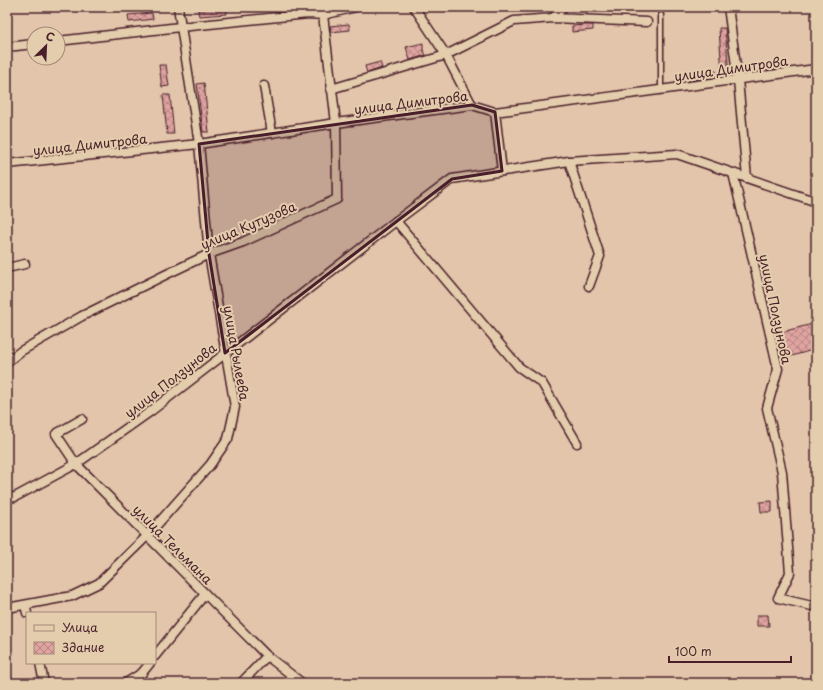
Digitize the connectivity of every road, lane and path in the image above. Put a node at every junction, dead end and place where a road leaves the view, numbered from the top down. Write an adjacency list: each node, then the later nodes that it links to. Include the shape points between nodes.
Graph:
1 (178, 7): 11 (street, улица Рылеева)
2 (356, 7): 7 (street)
3 (414, 7): 15 (street)
4 (563, 7): 9 (street)
5 (728, 7): 17 (street)
6 (308, 10): 7 (street); 11 (street)
7 (322, 15): 19 (street, улица Кутузова)
8 (660, 15): 20 (lane)
9 (553, 18): 10 (street); 15 (street, via 514,21)
10 (647, 22)
11 (180, 27): 12 (street); 25 (street, улица Рылеева)
12 (66, 40)
13 (26, 45): 14 (street)
14 (7, 47)
15 (446, 55): 19 (street); 21 (street)
16 (816, 69): 17 (street, улица Димитрова)
17 (738, 80): 20 (street, улица Димитрова); 30 (street)
18 (264, 86): 24 (street)
19 (331, 89): 23 (street, улица Кутузова)
20 (661, 90): 22 (street, улица Димитрова)
21 (472, 105): 22 (street, улица Димитрова); 23 (street, улица Димитрова)
22 (495, 112): 28 (street)
23 (336, 123): 24 (street, улица Димитрова); 33 (street, улица Кутузова, via 337,199 243,242)
24 (272, 133): 25 (street, улица Димитрова)
25 (199, 144): 27 (street, улица Димитрова); 33 (street, улица Рылеева)
26 (568, 161): 28 (street, улица Ползунова); 29 (street, улица Ползунова, via 677,154); 36 (street, via 600,256)
27 (7, 164)
28 (502, 171): 32 (street, улица Ползунова, via 452,179)
29 (733, 173): 30 (street, улица Ползунова); 45 (street, улица Ползунова, via 778,369 767,408 782,472 790,573 778,598)
30 (747, 178): 31 (street, улица Ползунова)
31 (814, 201)
32 (396, 221): 37 (street, улица Ползунова); 40 (street, via 519,367 542,383)
33 (209, 254): 37 (street, улица Рылеева); 38 (street, улица Кутузова, via 82,316 21,351)
34 (25, 264): 35 (street)
35 (7, 268)
36 (589, 286)
37 (225, 353): 41 (street, улица Ползунова, via 151,411); 43 (street, улица Рылеева, via 235,407 228,439 210,465)
38 (7, 362)
39 (82, 419): 41 (street, улица Тельмана, via 56,434)
40 (577, 443)
41 (76, 464): 42 (street, улица Ползунова, via 15,497); 43 (street, улица Тельмана)
42 (7, 498)
43 (147, 536): 44 (street, улица Тельмана); 47 (street, улица Рылеева, via 98,583 72,596)
44 (206, 594): 48 (street); 49 (street, улица Тельмана)
45 (816, 607)
46 (7, 608): 47 (street, улица Рылеева)
47 (26, 609)
48 (156, 655)
49 (267, 656): 54 (street); 55 (street, улица Тельмана)
50 (40, 664): 52 (street)
51 (149, 664): 53 (street, via 142,673)
52 (44, 683)
53 (126, 683)
54 (241, 683)
55 (302, 683)

